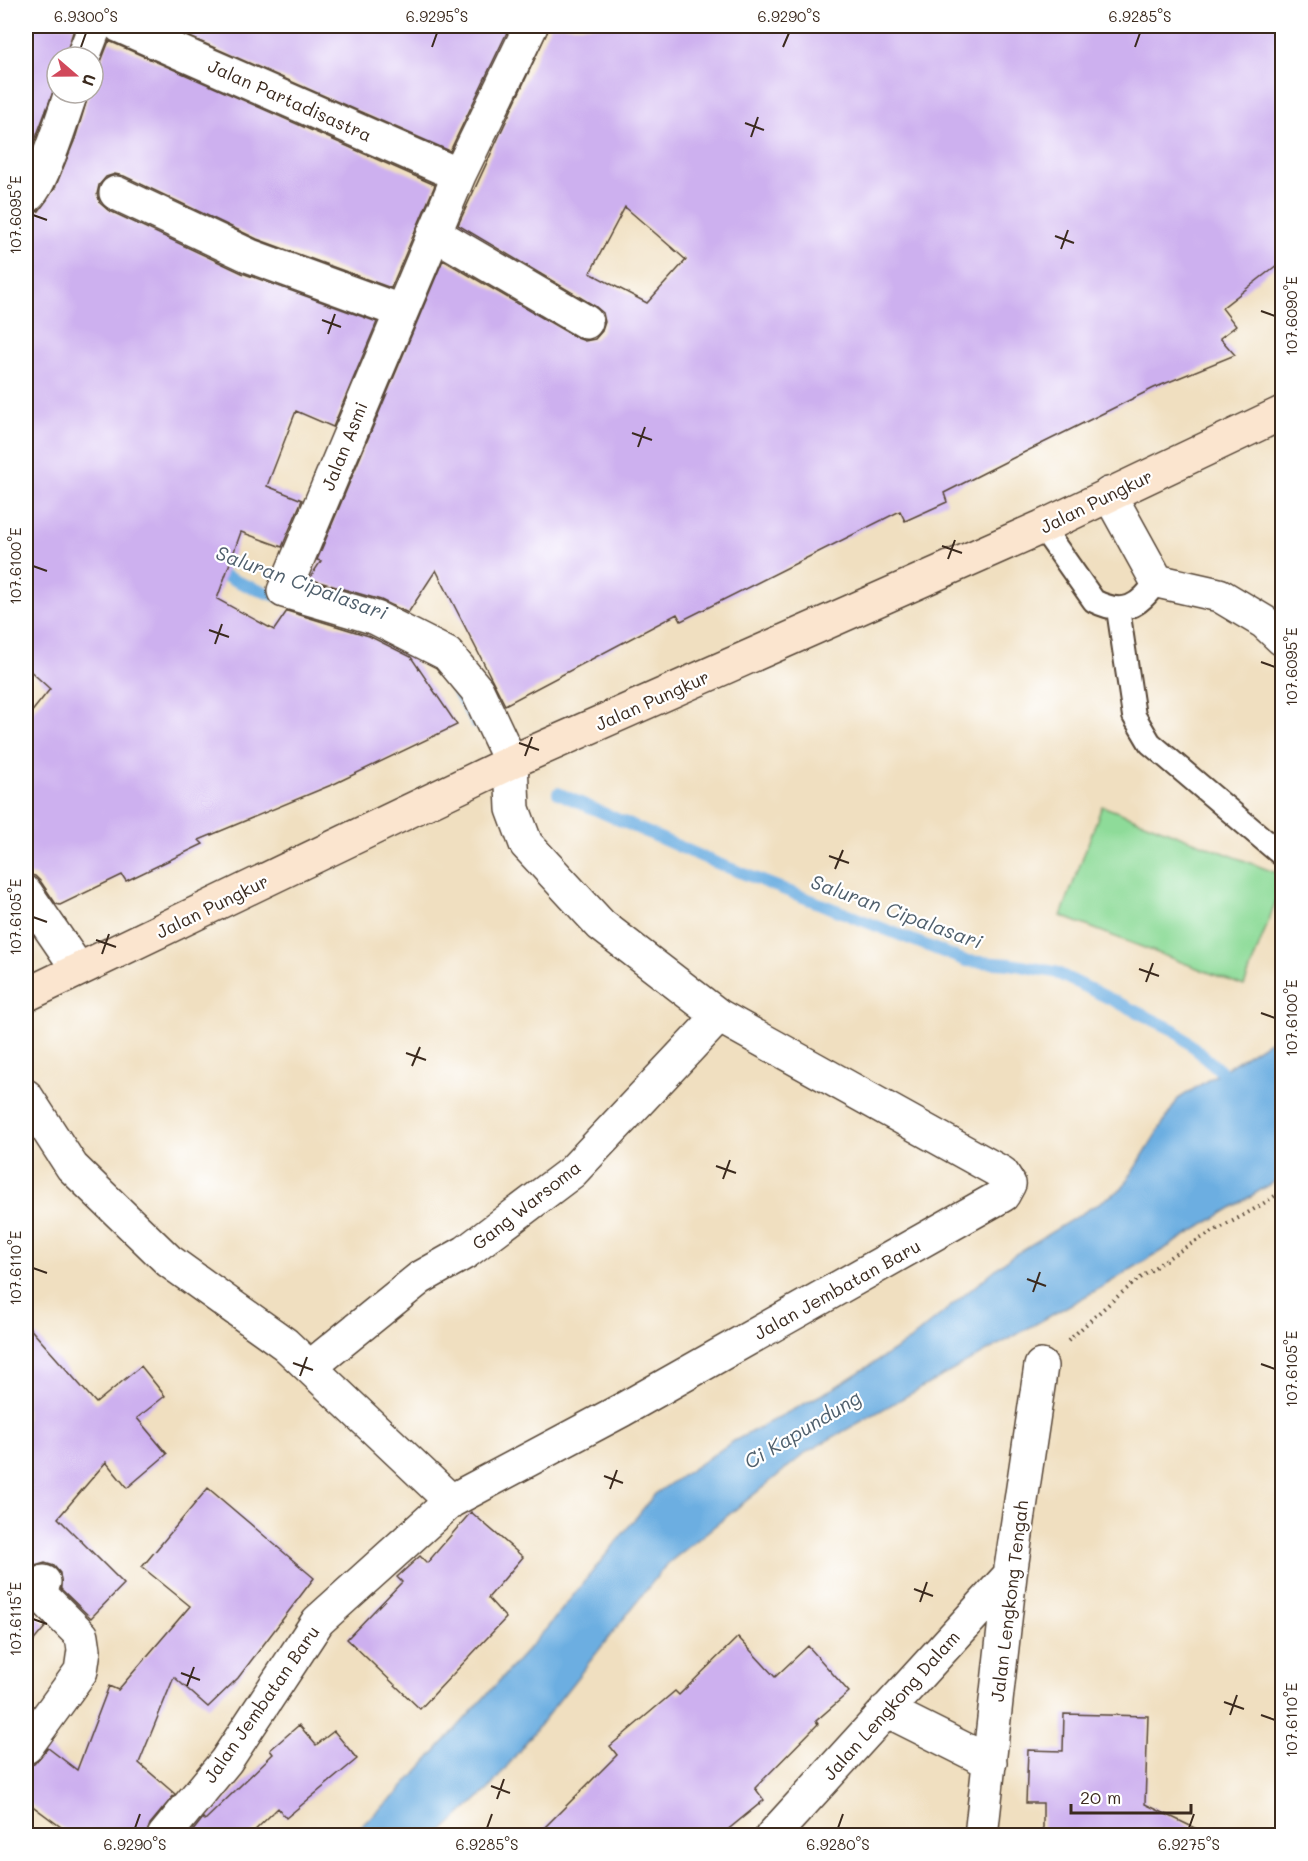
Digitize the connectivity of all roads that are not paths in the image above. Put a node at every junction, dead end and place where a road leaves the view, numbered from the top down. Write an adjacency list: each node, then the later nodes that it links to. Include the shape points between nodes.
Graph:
1 (94, 26): 4 (street)
2 (120, 26): 6 (street, Jalan Partadisastra)
3 (531, 26): 6 (street, Jalan Asmi)
4 (87, 45)
5 (66, 105): 8 (street, via 43,171)
6 (459, 175): 9 (street, Jalan Asmi)
7 (116, 193): 10 (street, via 250,256)
8 (26, 197)
9 (434, 233): 10 (street, Jalan Asmi); 11 (street)
10 (400, 311): 18 (street, Jalan Asmi, via 284,591 375,618 447,654 477,690)
11 (586, 322)
12 (1282, 413): 13 (main road, Jalan Pungkur)
13 (1109, 494): 14 (main road, Jalan Pungkur); 15 (street)
14 (1042, 527): 16 (lane, via 1094,601); 18 (main road, Jalan Pungkur)
15 (1158, 581): 16 (lane, via 1146,597); 17 (street, via 1219,595 1264,622)
16 (1118, 609): 19 (lane, via 1134,716 1150,743)
17 (1282, 639)
18 (511, 762): 21 (main road, Jalan Pungkur); 23 (street, Jalan Jembatan Baru, via 513,809 526,844 601,925)
19 (1282, 855)
20 (26, 893): 21 (street)
21 (78, 969): 22 (main road, Jalan Pungkur)
22 (26, 995)
23 (719, 1016): 26 (street, Gang Warsoma, via 572,1172 466,1252 420,1278); 27 (street, Jalan Jembatan Baru, via 1002,1173 1009,1184 1004,1195 633,1405)
24 (26, 1096): 26 (street, via 72,1167 169,1261 285,1344)
25 (1041, 1366): 28 (street, Jalan Lengkong Tengah)
26 (310, 1367): 27 (street)
27 (451, 1501): 33 (street, Jalan Jembatan Baru, via 318,1621 226,1761)
28 (1010, 1575): 30 (street, Jalan Lengkong Dalam); 32 (street, Jalan Lengkong Tengah)
29 (44, 1582): 31 (street, via 39,1589 41,1595 82,1636 84,1650 81,1671)
30 (886, 1710): 32 (street); 34 (street, Jalan Lengkong Dalam)
31 (26, 1747)
32 (990, 1762): 35 (street, Jalan Lengkong Tengah)
33 (164, 1836)
34 (772, 1836)
35 (981, 1836)

